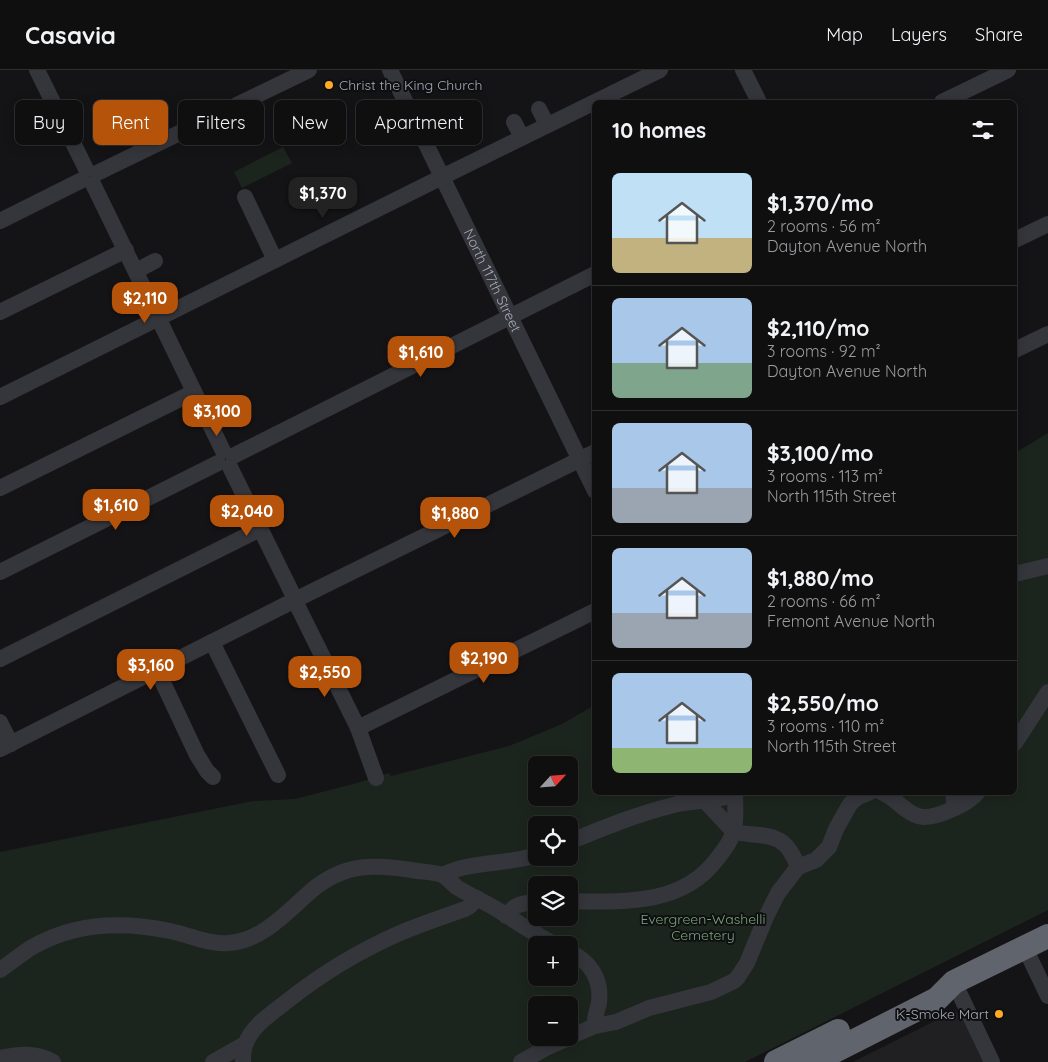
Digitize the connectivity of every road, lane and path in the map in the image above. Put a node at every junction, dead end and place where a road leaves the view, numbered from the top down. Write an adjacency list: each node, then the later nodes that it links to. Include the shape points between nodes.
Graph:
1 (37, 70): 15 (street)
2 (309, 70): 15 (street)
3 (390, 70): 16 (street, North 117th Street)
4 (660, 70): 7 (street)
5 (743, 70): 8 (street)
6 (1008, 70): 9 (street)
7 (598, 100)
8 (758, 100)
9 (946, 100)
10 (592, 103): 13 (street)
11 (539, 110): 13 (street)
12 (514, 122): 14 (street)
13 (547, 125): 14 (street)
14 (522, 138): 16 (street)
15 (89, 176): 18 (street); 21 (street)
16 (442, 176): 22 (street); 27 (street, North 117th Street)
17 (244, 197): 22 (street)
18 (0, 221)
19 (1048, 224): 20 (street)
20 (1017, 239)
21 (126, 250): 24 (street); 26 (street)
22 (275, 260): 28 (street)
23 (155, 261): 24 (street)
24 (136, 271): 28 (street)
25 (592, 275): 27 (street)
26 (0, 312)
27 (509, 316): 34 (street); 35 (street, North 117th Street)
28 (160, 318): 31 (street); 32 (street)
29 (1048, 334): 30 (street)
30 (1017, 349)
31 (194, 392): 34 (street); 37 (street)
32 (0, 397)
33 (592, 454): 35 (street)
34 (226, 459): 38 (street); 40 (street)
35 (580, 460): 36 (street, North 117th Street); 42 (street)
36 (592, 485)
37 (0, 488)
38 (260, 529): 42 (street); 45 (street)
39 (1048, 566): 41 (street)
40 (0, 572)
41 (1017, 574)
42 (294, 601): 44 (street); 49 (street)
43 (592, 612): 49 (street)
44 (212, 642): 46 (street); 52 (street)
45 (0, 659)
46 (157, 670): 51 (street); 53 (street, via 197,754)
47 (1048, 692): 50 (street)
48 (0, 722): 51 (street)
49 (358, 728): 54 (street)
50 (1017, 740)
51 (5, 746)
52 (278, 775)
53 (213, 777)
54 (376, 778)
55 (727, 795): 60 (street)
56 (736, 795): 62 (street)
57 (863, 795): 65 (street, via 850,804 824,853)
58 (888, 795): 61 (street, via 917,816 929,817)
59 (975, 795): 61 (street, via 969,802)
60 (704, 800): 62 (street); 63 (street, via 645,814)
61 (954, 800)
62 (734, 832): 65 (street, via 774,837 788,848); 68 (street, via 708,870 677,890 630,902)
63 (578, 838)
64 (528, 857): 66 (street, via 459,868)
65 (798, 867): 78 (street, via 773,902 747,963 734,981 711,992)
66 (442, 875): 67 (street); 75 (street, via 386,866 355,868 328,878 271,925 238,942 218,943 129,925 96,926 44,941)
67 (476, 898): 70 (street); 80 (street, via 465,909 400,933 336,966 268,1017)
68 (578, 901)
69 (528, 903): 70 (street, via 514,907)
70 (506, 916): 71 (street)
71 (539, 936)
72 (1048, 936): 73 (highway)
73 (1024, 948): 76 (highway); 77 (street)
74 (578, 957): 78 (street, via 587,963 596,977 600,995)
75 (0, 970)
76 (954, 982): 87 (highway, via 930,985); 88 (highway, via 937,999); 89 (street)
77 (1048, 996)
78 (596, 1026): 79 (street)
79 (578, 1033)
80 (245, 1044): 84 (street); 85 (street)
81 (552, 1046): 86 (street)
82 (0, 1058): 83 (street, via 32,1054)
83 (54, 1062)
84 (213, 1062)
85 (243, 1062)
86 (521, 1062)
87 (776, 1062)
88 (813, 1062)
89 (992, 1062)

